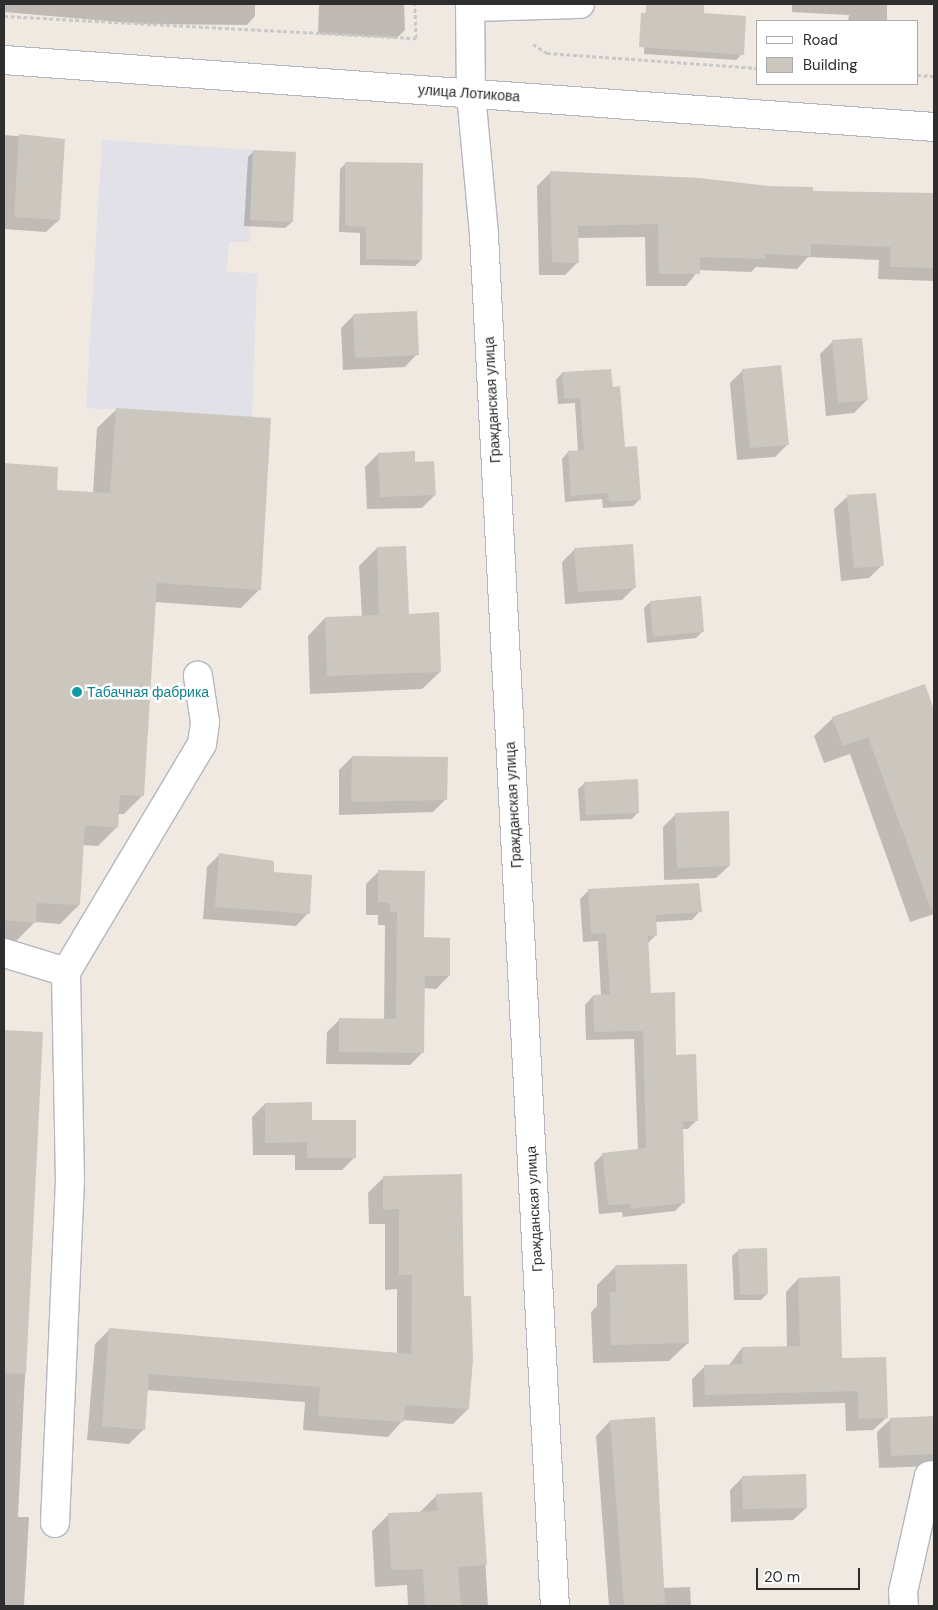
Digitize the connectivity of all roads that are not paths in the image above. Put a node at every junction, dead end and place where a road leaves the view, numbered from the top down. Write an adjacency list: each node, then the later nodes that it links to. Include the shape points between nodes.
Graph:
1 (580, 4): 2 (street)
2 (470, 6): 4 (street, Гражданская улица)
3 (4, 60): 4 (street, улица Лотикова)
4 (471, 94): 5 (street, улица Лотикова); 11 (street, Гражданская улица, via 484,235)
5 (934, 127)
6 (198, 676): 8 (street, via 205,722 202,744)
7 (4, 953): 8 (street)
8 (66, 972): 10 (street, via 70,1181)
9 (934, 1475): 12 (street, via 930,1476 903,1592)
10 (54, 1523)
11 (555, 1606)
12 (904, 1606)

